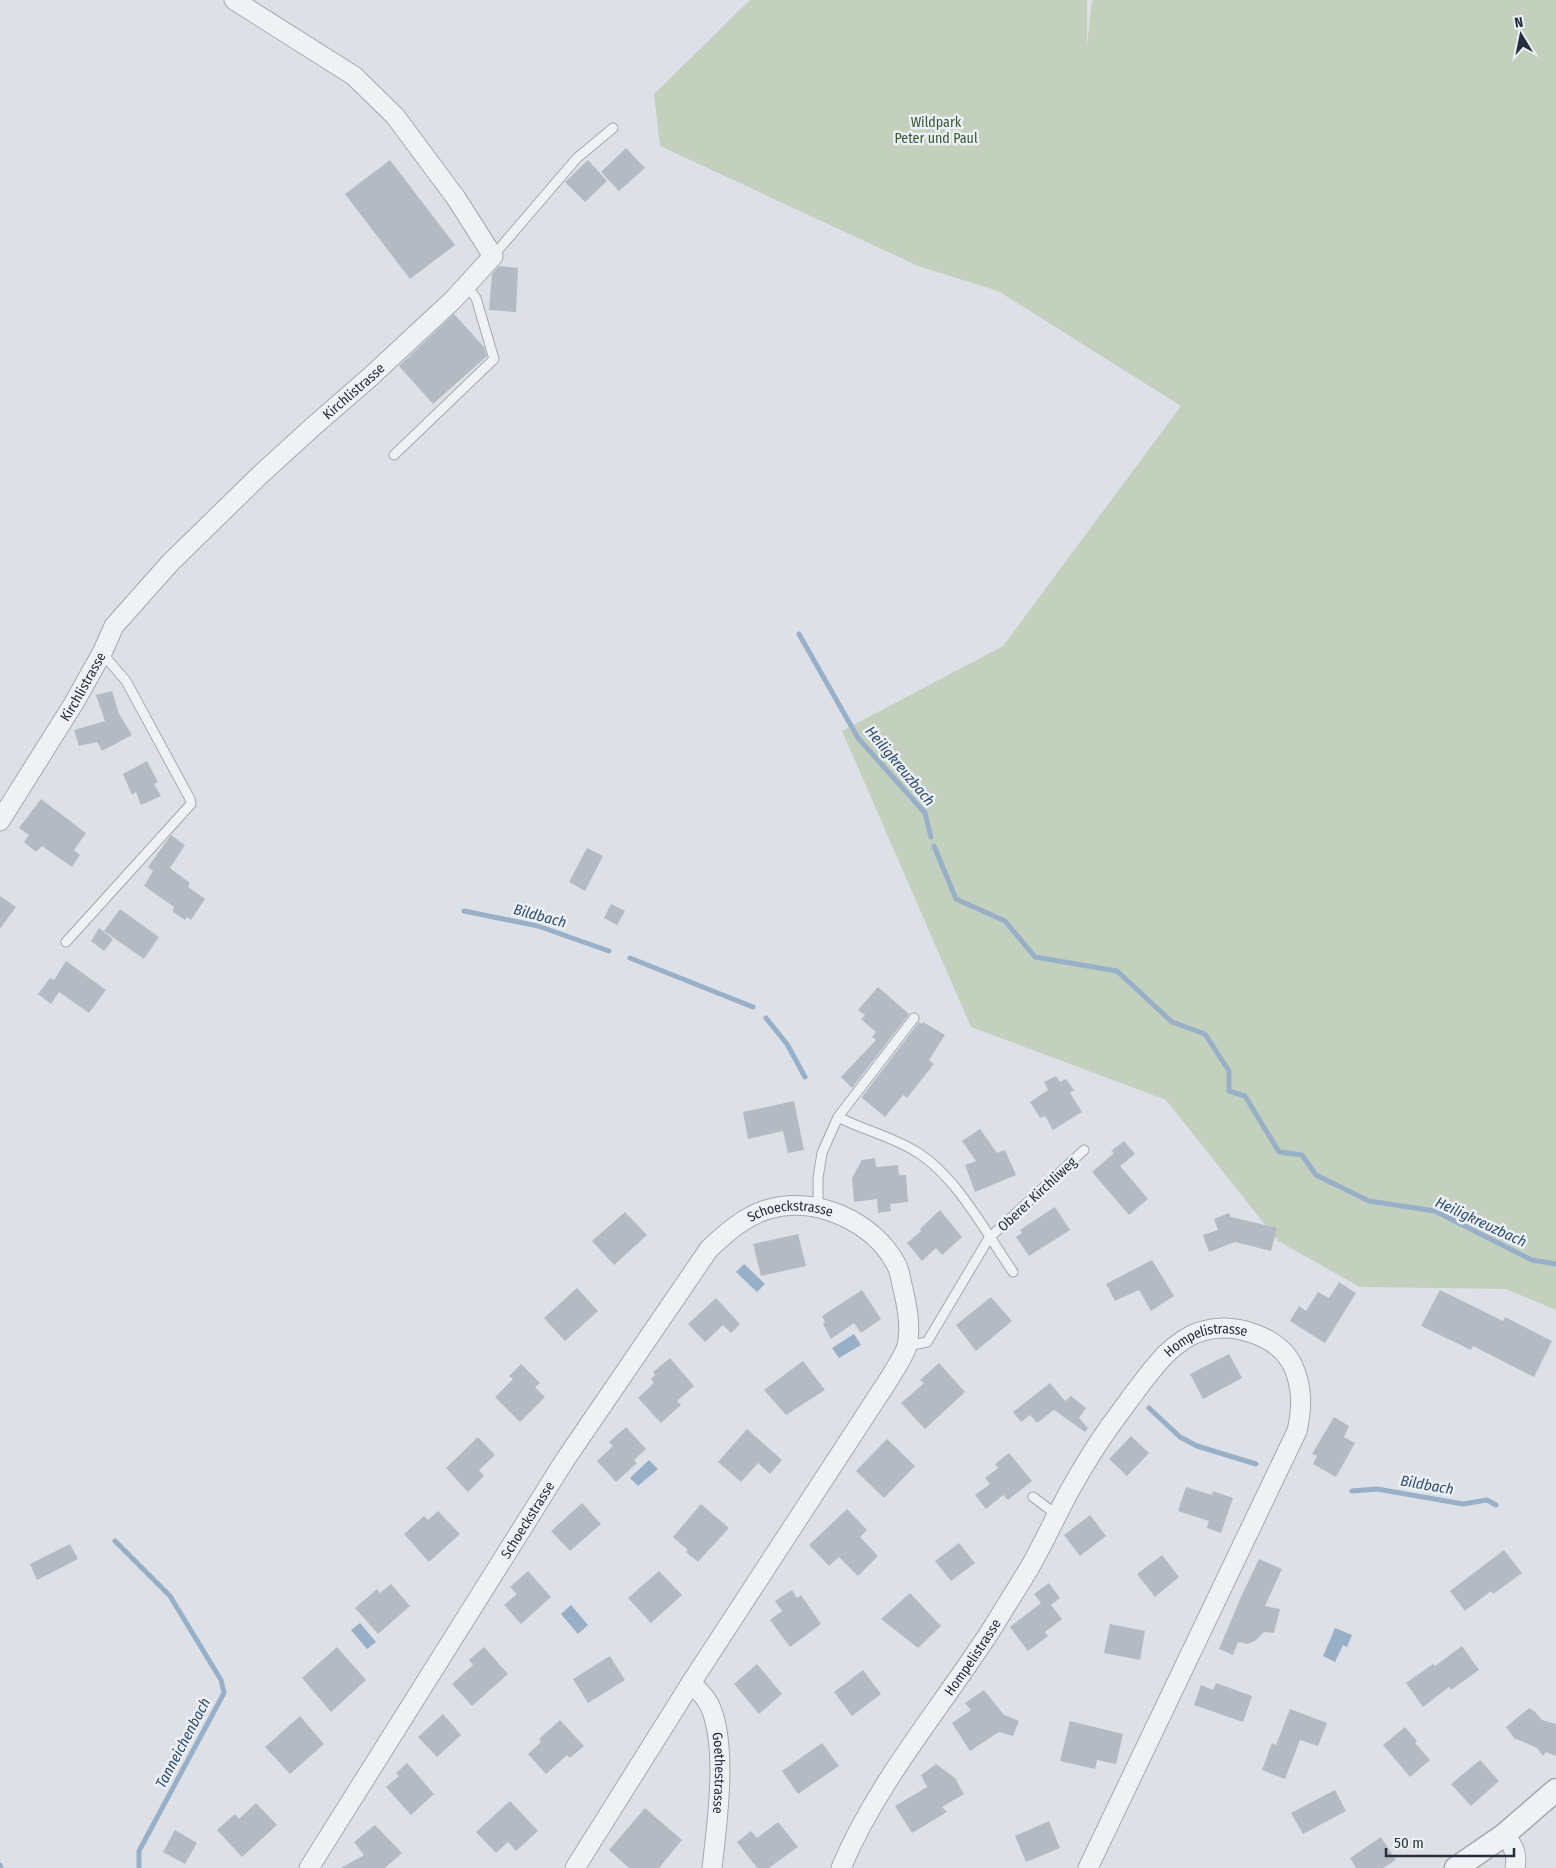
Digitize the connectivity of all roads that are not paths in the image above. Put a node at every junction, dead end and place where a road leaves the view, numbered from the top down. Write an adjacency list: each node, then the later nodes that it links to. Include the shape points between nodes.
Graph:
1 (234, 0): 3 (street, via 354,76 395,116 456,198)
2 (612, 128): 3 (lane, via 578,158)
3 (493, 256): 4 (street, Kirchlistrasse)
4 (466, 285): 5 (lane, via 476,298 494,358); 6 (street, Kirchlistrasse, via 369,378 260,475 170,563 114,626)
5 (394, 455)
6 (102, 653): 7 (street, Kirchlistrasse); 8 (lane, via 126,681 191,804)
7 (0, 821)
8 (66, 942)
9 (914, 1018): 10 (lane)
10 (838, 1118): 12 (lane, via 822,1153); 13 (lane, Oberer Kirchliweg, via 913,1149 931,1161 958,1192)
11 (1084, 1150): 13 (lane, Oberer Kirchliweg)
12 (818, 1208): 15 (street, Schoeckstrasse, via 849,1218 877,1239 897,1265 908,1310); 21 (street, Schoeckstrasse, via 790,1206 750,1216 728,1230 709,1249 565,1460)
13 (989, 1238): 14 (lane, Oberer Kirchliweg); 15 (lane, Oberer Kirchliweg, via 927,1342)
14 (1013, 1272)
15 (907, 1346): 18 (street, Schoeckstrasse, via 891,1376)
16 (1033, 1497): 17 (lane)
17 (1057, 1515): 24 (street, Hompelistrasse, via 992,1629 875,1801); 25 (street, Hompelistrasse, via 1102,1436 1138,1387 1183,1341 1203,1331 1238,1329 1261,1336 1279,1348 1293,1365 1301,1391 1302,1410 1297,1431)
18 (691, 1684): 22 (street, Schoeckstrasse); 23 (street, Goethestrasse, via 712,1709 719,1756)
19 (1556, 1790): 20 (street)
20 (1504, 1835): 26 (street); 27 (street, via 1512,1843)
21 (310, 1868)
22 (574, 1868)
23 (712, 1868)
24 (841, 1868)
25 (1088, 1868)
26 (1456, 1868)
27 (1515, 1868)

